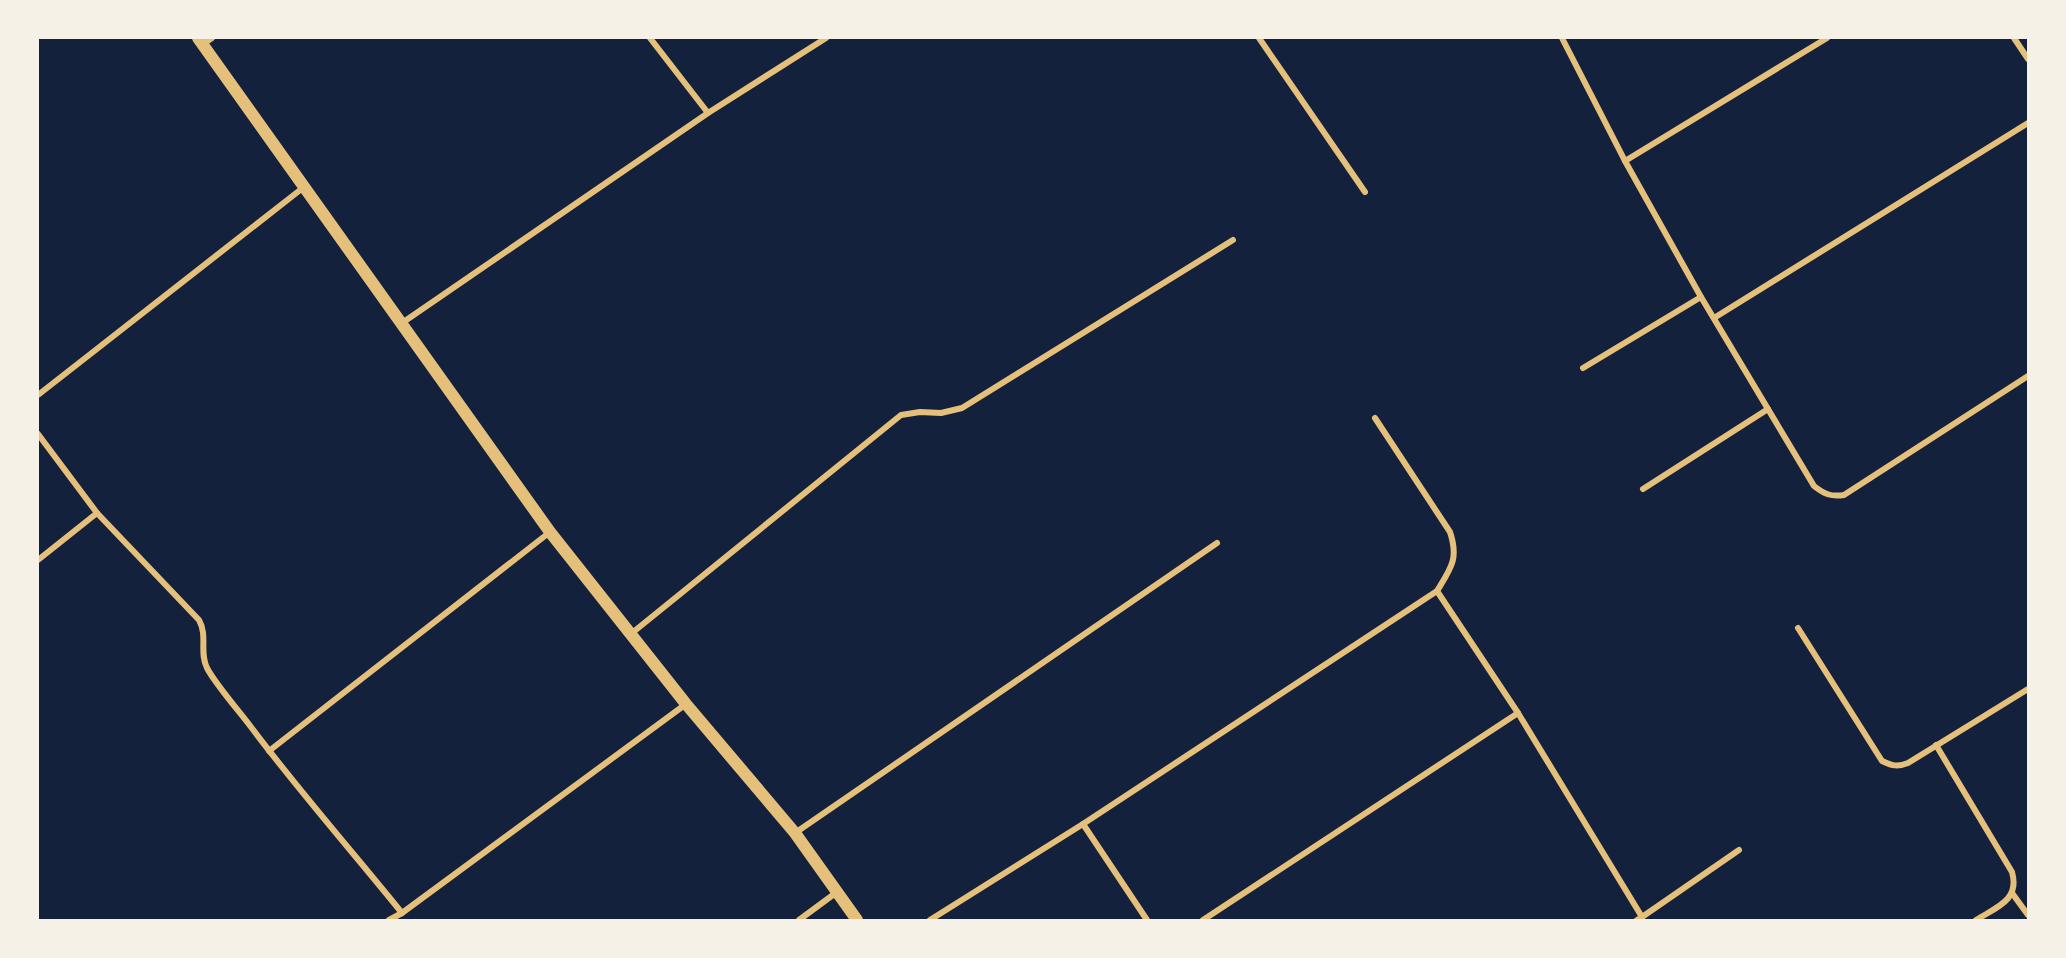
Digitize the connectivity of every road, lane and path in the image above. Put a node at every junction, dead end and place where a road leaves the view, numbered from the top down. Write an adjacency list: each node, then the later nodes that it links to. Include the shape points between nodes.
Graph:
1 (650, 38): 9 (street)
2 (826, 38): 9 (street)
3 (1259, 38): 13 (street)
4 (1562, 38): 11 (street)
5 (1827, 38): 11 (street)
6 (2014, 38): 8 (street)
7 (204, 40): 12 (main road)
8 (2028, 59)
9 (708, 113): 17 (street)
10 (2028, 123): 16 (street)
11 (1625, 161): 15 (street)
12 (305, 186): 17 (main road); 20 (street)
13 (1365, 192)
14 (1233, 240): 31 (street, via 962,408 901,415)
15 (1701, 297): 16 (street); 18 (street)
16 (1714, 318): 21 (street)
17 (402, 323): 26 (main road)
18 (1583, 368)
19 (2028, 376): 21 (street, via 1844,495 1834,497 1814,486)
20 (38, 395)
21 (1768, 409): 24 (street)
22 (1375, 418): 29 (street, via 1450,532 1454,562)
23 (38, 434): 25 (street)
24 (1642, 489)
25 (97, 513): 28 (street); 36 (street, via 199,620 208,669)
26 (550, 531): 31 (main road); 36 (street)
27 (1217, 543): 38 (street)
28 (38, 560)
29 (1437, 591): 34 (street); 37 (street)
30 (1798, 628): 35 (street, via 1882,761 1900,766)
31 (632, 633): 33 (main road)
32 (2028, 689): 35 (street)
33 (686, 704): 38 (main road); 42 (street)
34 (1518, 713): 44 (street); 50 (street)
35 (1936, 745): 41 (street, via 2012,872)
36 (269, 751): 42 (street)
37 (1083, 824): 48 (street); 49 (street)
38 (795, 832): 40 (main road)
39 (1739, 850): 44 (street)
40 (837, 892): 46 (street); 47 (main road)
41 (2012, 893): 43 (street); 51 (street, via 2007,901)
42 (402, 913): 45 (street)
43 (2028, 915)
44 (1639, 919)
45 (389, 921)
46 (799, 921)
47 (857, 921)
48 (930, 921)
49 (1147, 921)
50 (1203, 921)
51 (1977, 921)

